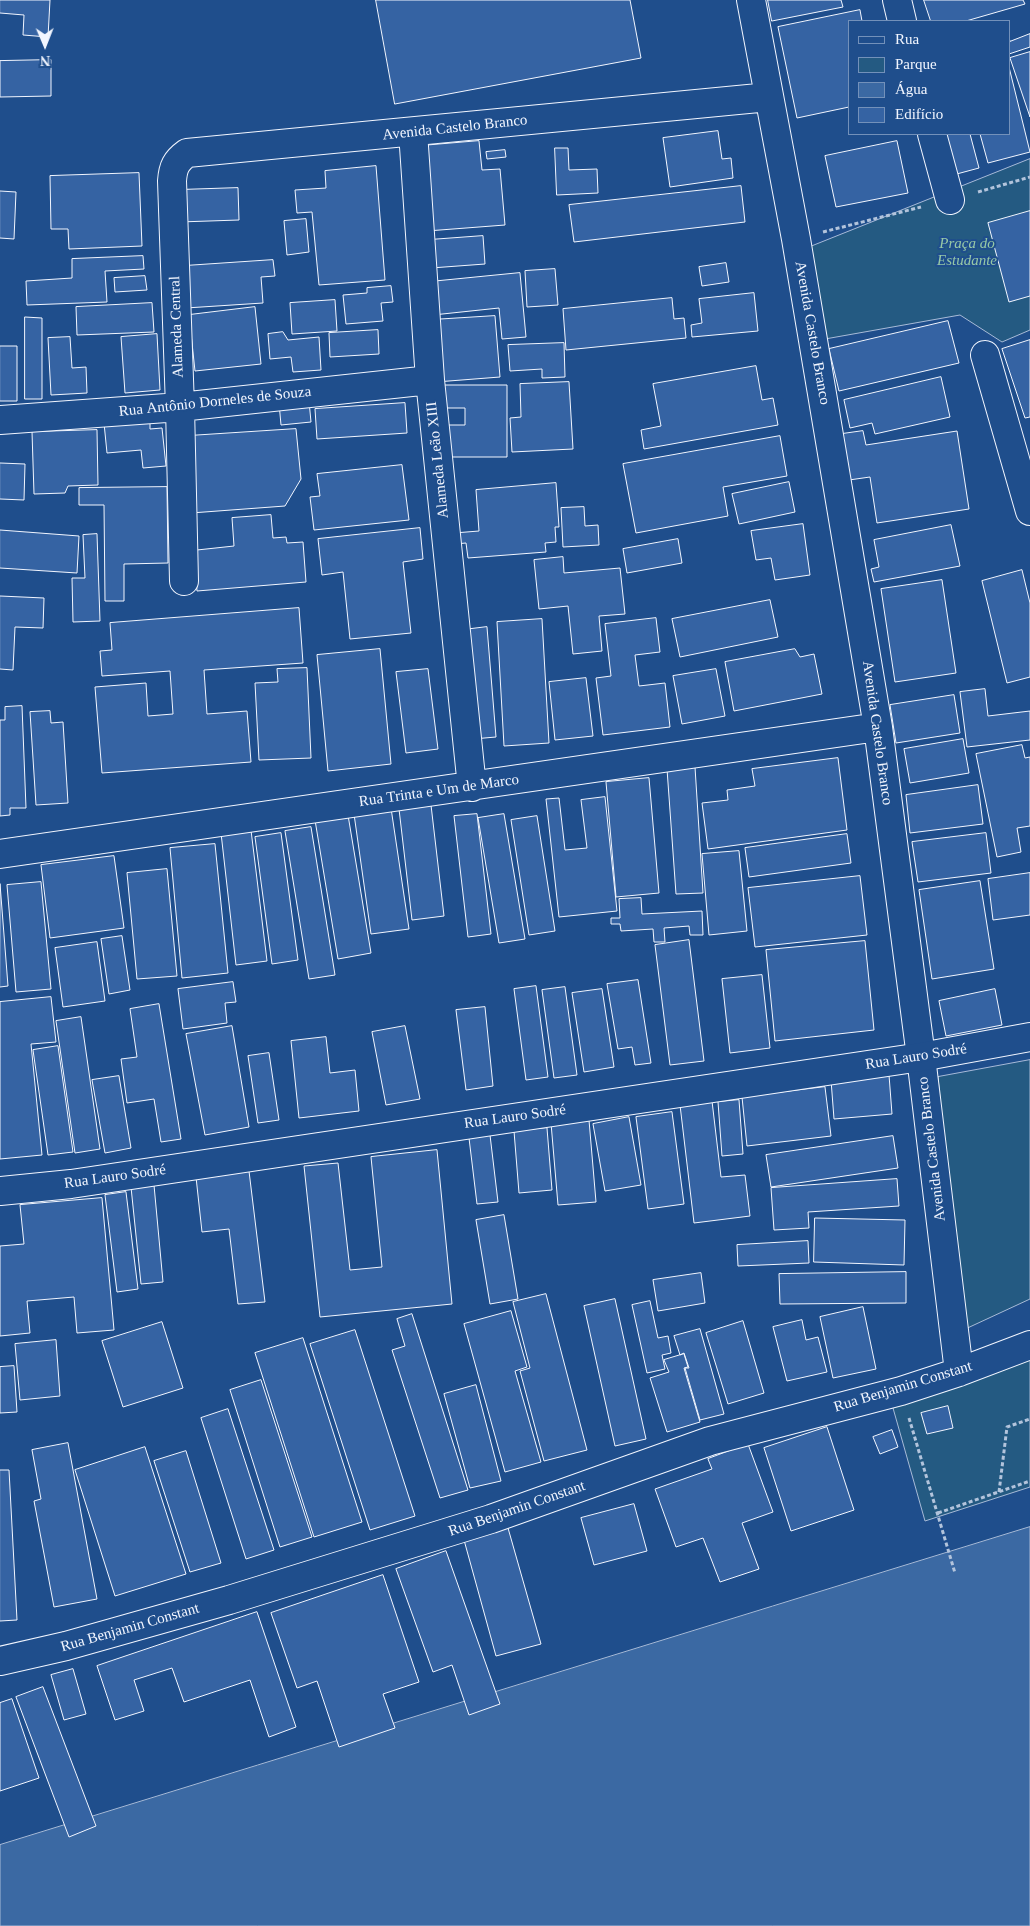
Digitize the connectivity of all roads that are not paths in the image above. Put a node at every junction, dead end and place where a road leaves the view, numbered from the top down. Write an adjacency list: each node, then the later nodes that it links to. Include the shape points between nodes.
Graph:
1 (751, 0): 4 (street, Avenida Castelo Branco)
2 (897, 0): 3 (street)
3 (902, 20)
4 (769, 98): 5 (street, Avenida Castelo Branco); 15 (street, Avenida Castelo Branco, via 796,239)
5 (413, 132): 7 (street, Avenida Castelo Branco, via 187,153); 10 (street, Alameda Leão XIII)
6 (932, 135): 8 (street)
7 (175, 163): 11 (street, Alameda Central, via 172,181)
8 (950, 200)
9 (985, 355): 13 (street)
10 (430, 380): 11 (street, Rua Antônio Dorneles de Souza); 16 (street, Alameda Leão XIII)
11 (180, 408): 12 (street, Rua Antônio Dorneles de Souza); 14 (street, Alameda Central)
12 (0, 420)
13 (1030, 511)
14 (184, 580)
15 (878, 727): 16 (street, Rua Trinta e Um de Marco); 19 (street, Avenida Castelo Branco)
16 (472, 787): 17 (street, Rua Trinta e Um de Marco)
17 (0, 854)
18 (1030, 1036): 19 (street, Rua Lauro Sodré)
19 (921, 1057): 20 (street, Rua Lauro Sodré, via 71,1184); 22 (street, Avenida Castelo Branco)
20 (0, 1191)
21 (1030, 1345): 22 (street, Rua Benjamin Constant)
22 (959, 1372): 23 (street, Rua Benjamin Constant, via 901,1391 710,1441 492,1519 229,1600)
23 (0, 1661)

